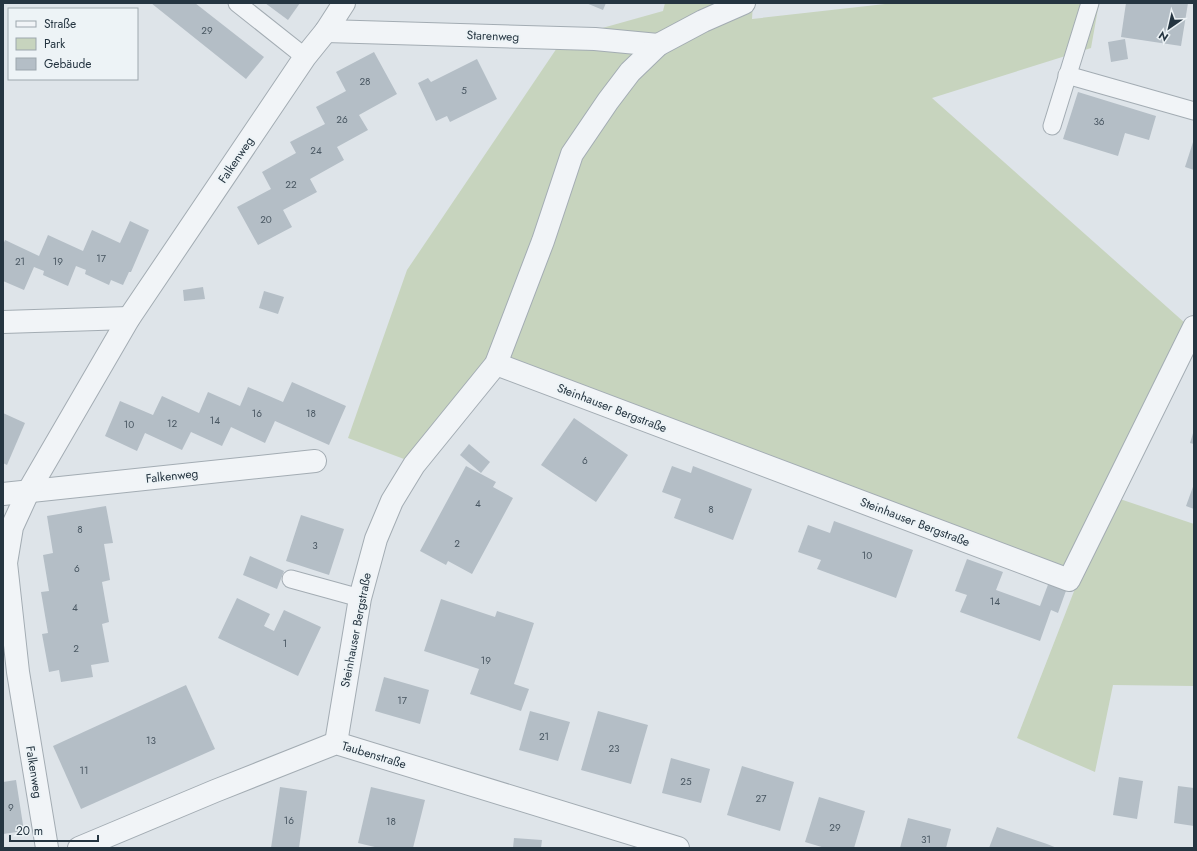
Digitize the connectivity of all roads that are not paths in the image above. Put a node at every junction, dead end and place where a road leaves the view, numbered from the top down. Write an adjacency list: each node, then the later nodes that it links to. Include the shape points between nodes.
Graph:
1 (237, 3): 7 (lane)
2 (744, 3): 6 (street, Steinhauser Bergstraße)
3 (1090, 3): 8 (lane)
4 (342, 4): 5 (street, Falkenweg)
5 (326, 31): 6 (street, Starenweg, via 595,39); 7 (street, Falkenweg)
6 (658, 45): 14 (street, Steinhauser Bergstraße, via 630,72 572,154 543,241)
7 (305, 57): 11 (street, Falkenweg)
8 (1067, 75): 9 (lane); 10 (lane)
9 (1194, 111)
10 (1052, 126)
11 (129, 318): 12 (street); 16 (street, Falkenweg)
12 (3, 322)
13 (1194, 327): 14 (street, Steinhauser Bergstraße, via 1069,580)
14 (496, 364): 19 (street, Steinhauser Bergstraße, via 414,465 392,501 376,539)
15 (315, 461): 16 (street, Falkenweg)
16 (29, 490): 17 (street, Falkenweg); 20 (street, Falkenweg, via 12,527 6,563)
17 (3, 494)
18 (291, 579): 19 (lane)
19 (360, 598): 21 (street, Steinhauser Bergstraße)
20 (10, 672): 22 (street, Falkenweg)
21 (336, 743): 23 (street, Taubenstraße); 24 (street, Taubenstraße)
22 (47, 848)
23 (79, 848)
24 (678, 848)

